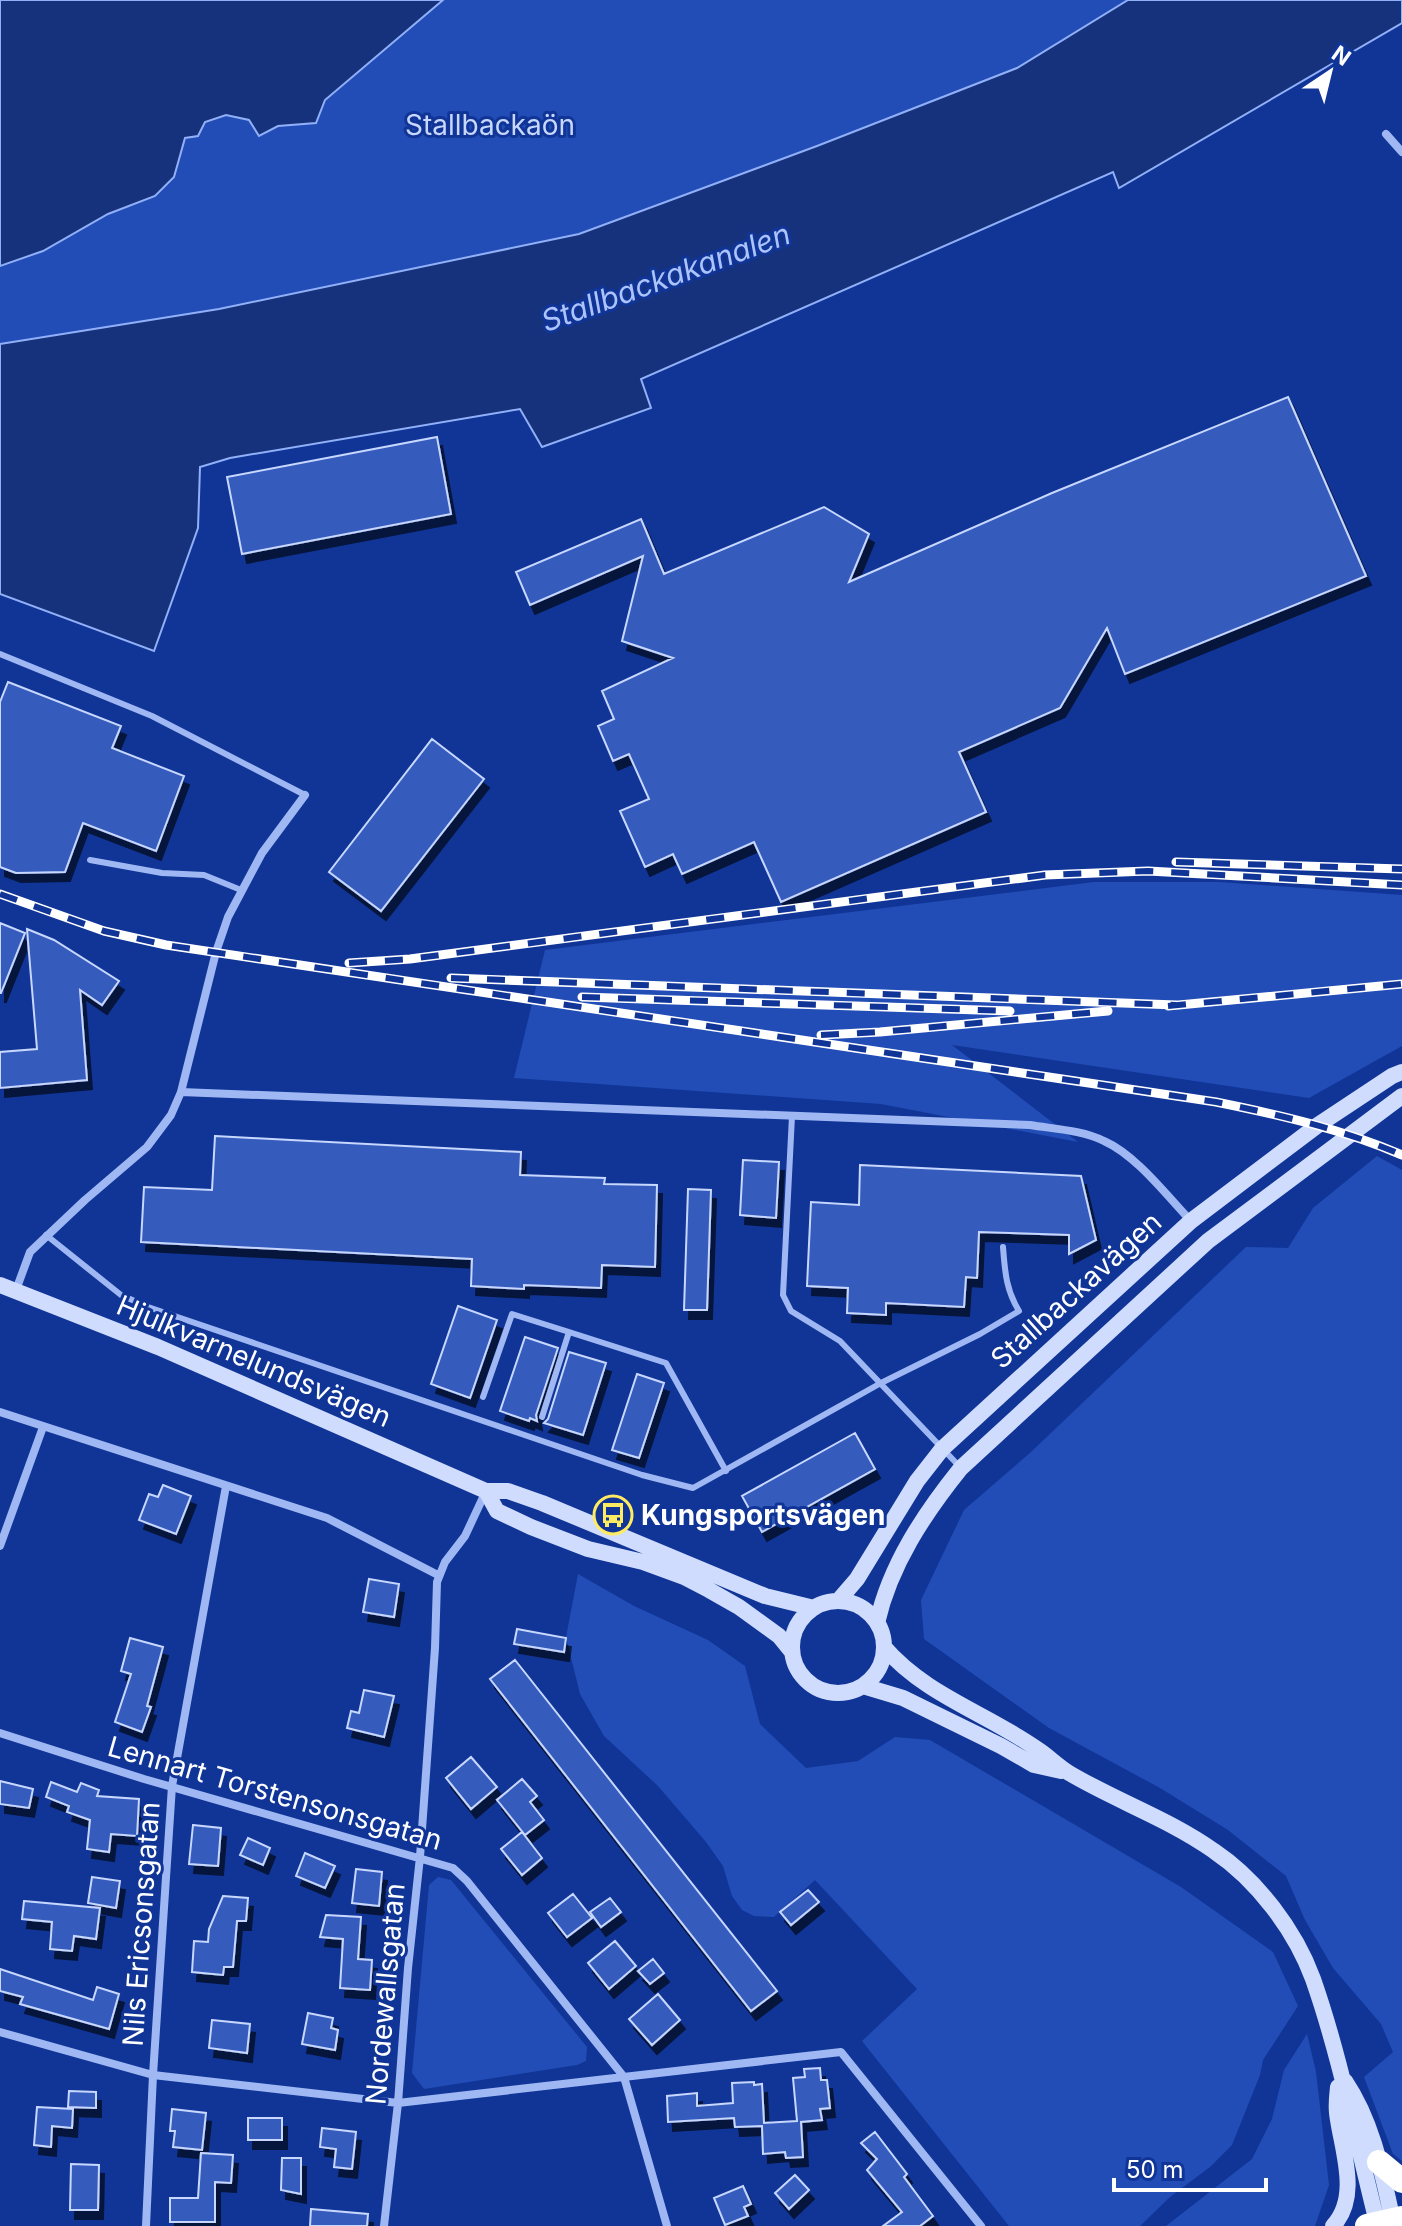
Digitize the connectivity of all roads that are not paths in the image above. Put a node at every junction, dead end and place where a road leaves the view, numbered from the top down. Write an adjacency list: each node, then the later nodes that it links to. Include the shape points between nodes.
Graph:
1 (1386, 134): 2 (street)
2 (1402, 152)
3 (0, 654): 4 (lane, via 152,716)
4 (305, 795): 6 (street)
5 (90, 860): 6 (lane, via 204,875)
6 (241, 890): 8 (street, via 216,952)
7 (1402, 1072): 11 (street, Stallbackavägen, via 1318,1125)
8 (181, 1092): 10 (street); 12 (street, via 147,1147)
9 (1402, 1096): 22 (street, Stallbackavägen, via 1208,1241)
10 (792, 1116): 11 (street, via 1030,1125 1085,1134 1118,1149); 16 (lane, via 783,1295 791,1311 840,1341)
11 (1191, 1221): 21 (street, Stallbackavägen)
12 (46, 1235): 14 (street); 23 (lane, via 121,1295 306,1362 683,1487 693,1488)
13 (1003, 1247): 16 (lane, via 1005,1280 1019,1311)
14 (8, 1287): 25 (street, Hjulkvarnelundsvägen)
15 (569, 1332): 17 (lane, via 512,1314); 19 (lane); 23 (lane, via 666,1363)
16 (881, 1383): 21 (lane); 23 (lane)
17 (483, 1397)
18 (0, 1412): 20 (street)
19 (542, 1417)
20 (43, 1427): 24 (street); 26 (street)
21 (942, 1449): 22 (lane); 28 (street, Stallbackavägen)
22 (961, 1468): 30 (street, Stallbackavägen, via 936,1498 902,1557 883,1594)
23 (726, 1471)
24 (226, 1486): 27 (street, via 327,1518); 36 (street, Nils Ericsonsgatan)
25 (486, 1491): 27 (street, via 465,1536); 29 (street, Hjulkvarnelundsvägen, via 508,1491 542,1503 765,1596); 32 (street, Hjulkvarnelundsvägen, via 497,1511 531,1527 643,1562 709,1590 779,1636)
26 (0, 1546)
27 (438, 1575): 37 (street, Nordewallsgatan)
28 (838, 1601): 29 (street); 30 (street, via 862,1607)
29 (814, 1608): 32 (street, via 797,1626)
30 (877, 1623): 31 (street)
31 (884, 1647): 33 (street, via 879,1668); 35 (street, via 950,1700 1039,1749)
32 (792, 1652): 33 (street, via 798,1669 817,1688 843,1693)
33 (863, 1686): 35 (street, via 903,1698 1034,1765)
34 (0, 1733): 36 (street, Lennart Torstensonsgatan)
35 (1067, 1772): 39 (street, via 1214,1851 1260,1890 1312,1977)
36 (172, 1786): 37 (street, Lennart Torstensonsgatan); 40 (street, Nils Ericsonsgatan)
37 (420, 1857): 41 (street, Lennart Torstensonsgatan, via 453,1868 467,1881); 42 (street, Nordewallsgatan)
38 (0, 2032): 40 (street)
39 (1340, 2074): 43 (street, via 1362,2106); 45 (street); 50 (street, via 1336,2109 1348,2180)
40 (153, 2075): 42 (street); 46 (street, Nils Ericsonsgatan)
41 (624, 2077): 42 (street); 48 (street, Lennart Torstensonsgatan); 49 (street, via 841,2052)
42 (398, 2103): 47 (street, Nordewallsgatan)
43 (1379, 2162): 44 (highway); 45 (street)
44 (1402, 2181)
45 (1385, 2223)
46 (146, 2226)
47 (384, 2226)
48 (667, 2226)
49 (981, 2226)
50 (1333, 2226)

